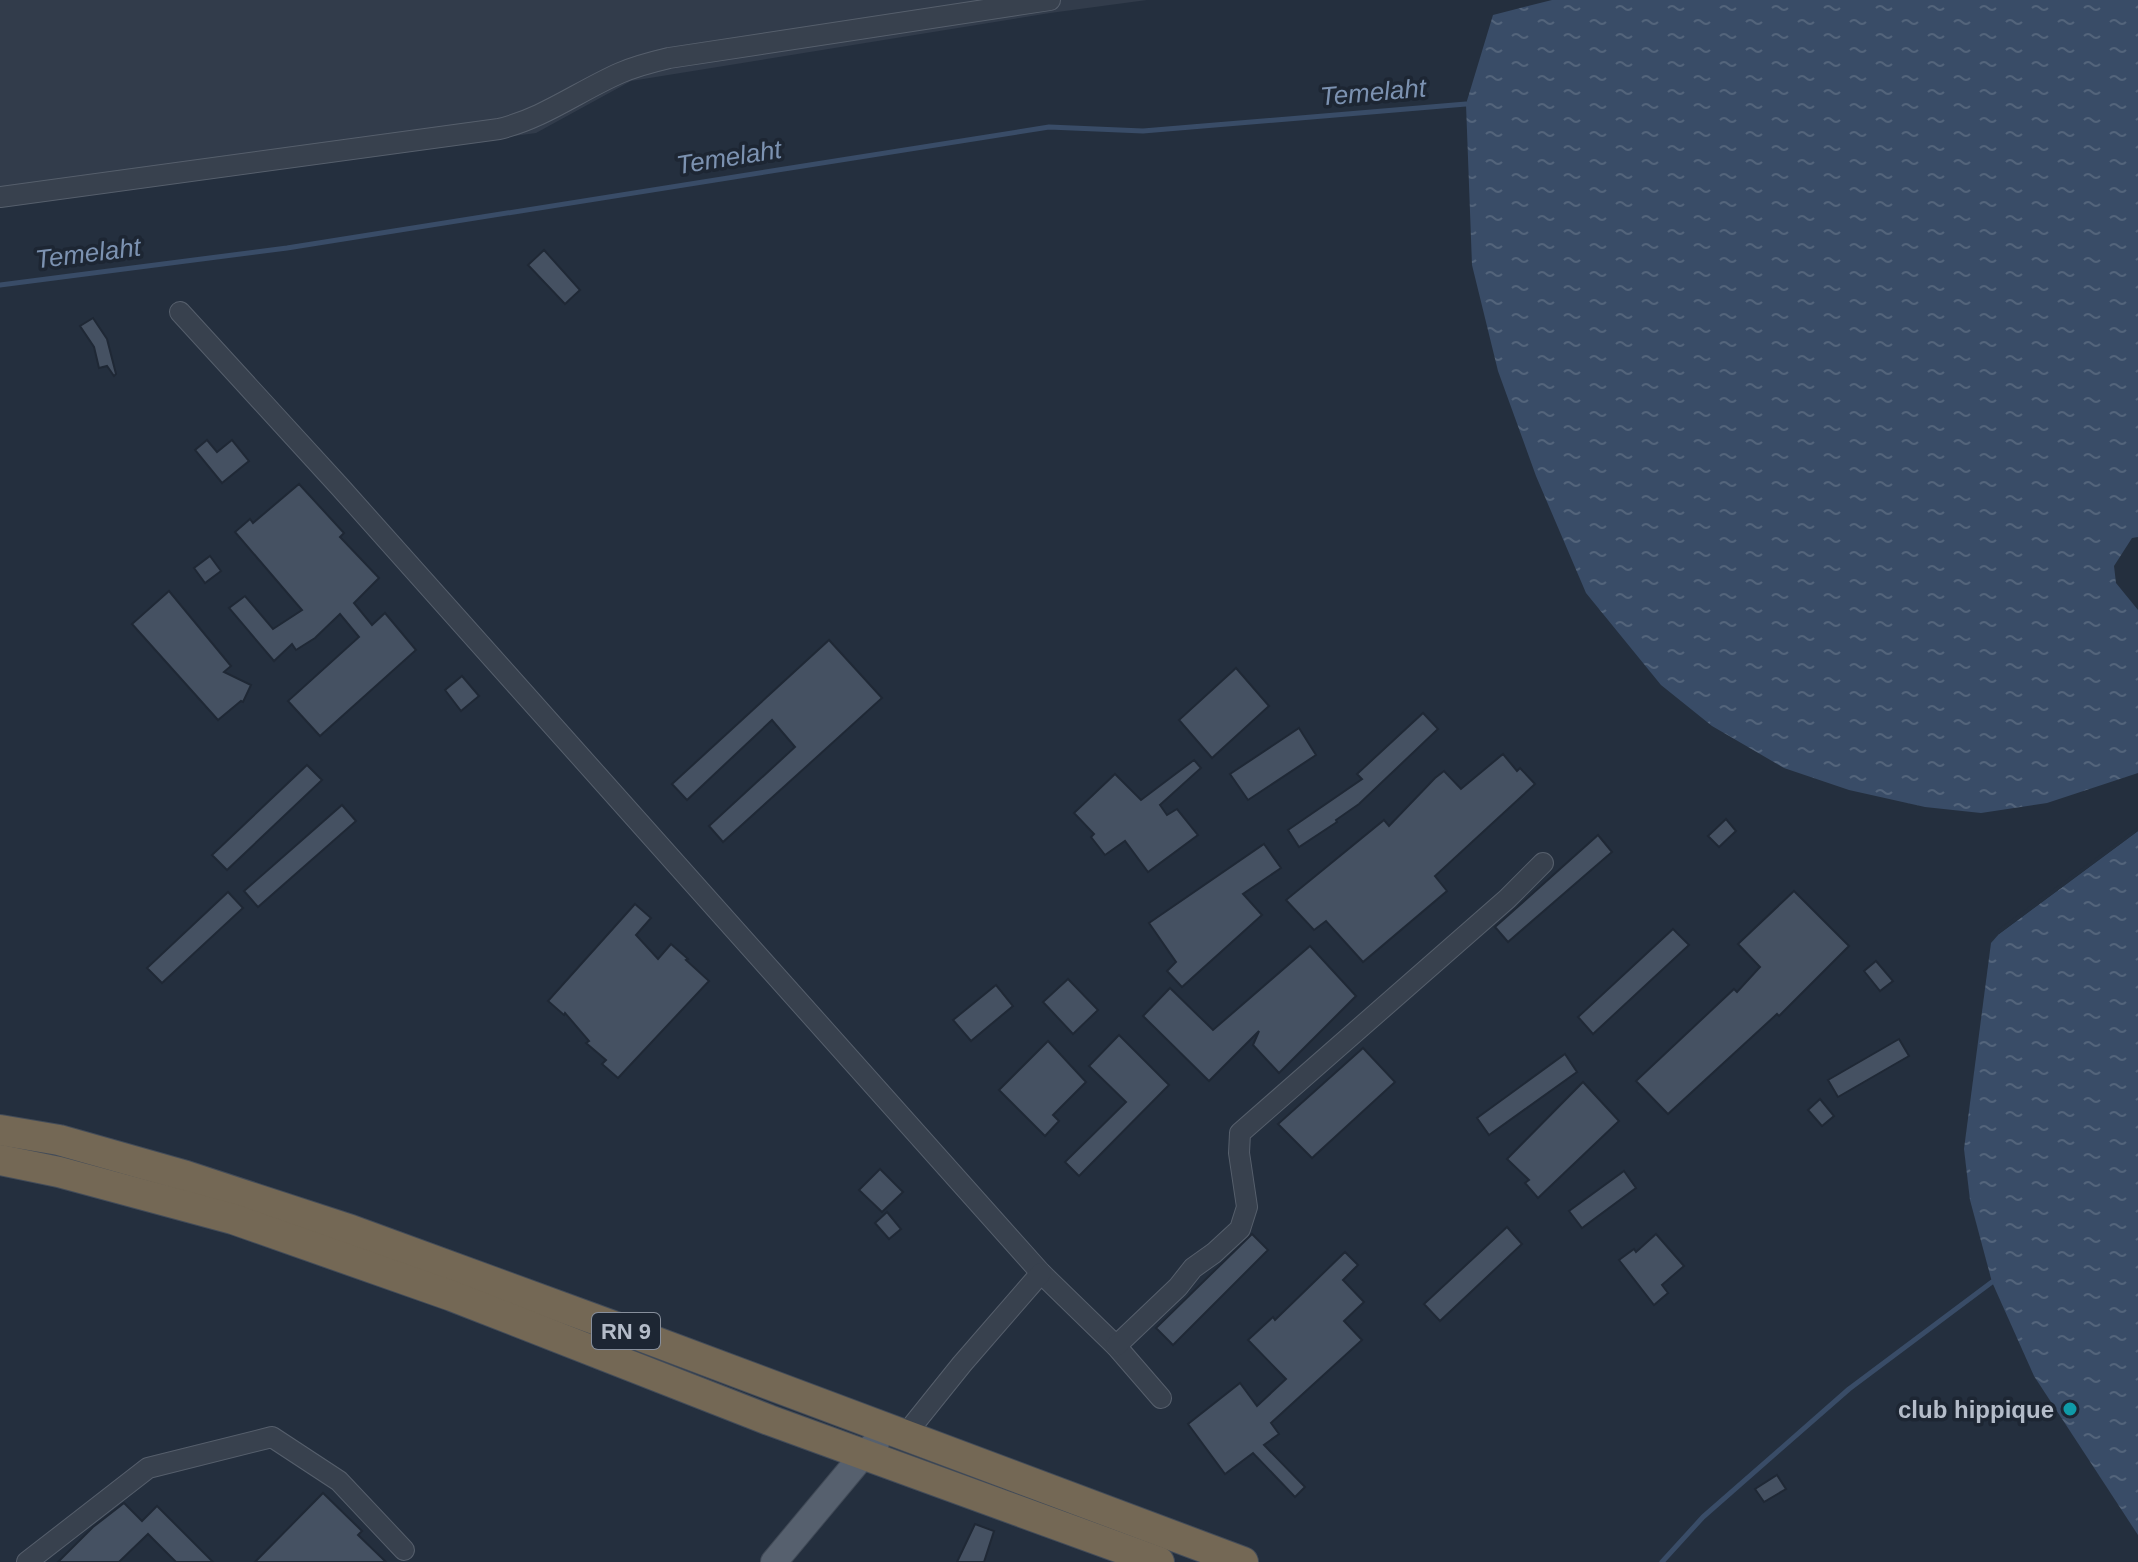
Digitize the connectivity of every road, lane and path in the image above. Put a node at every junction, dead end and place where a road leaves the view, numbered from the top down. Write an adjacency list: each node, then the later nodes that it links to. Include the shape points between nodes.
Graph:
1 (1050, 0): 2 (street)
2 (932, 8): 3 (street, via 643,64 530,120 499,129)
3 (0, 197)
4 (180, 312): 8 (street)
5 (1543, 863): 9 (street, via 1240,1133 1247,1207 1240,1229)
6 (0, 1130): 11 (highway, RN 9, via 59,1140 186,1176 351,1230)
7 (0, 1160): 12 (highway, RN 9, via 233,1219 452,1296)
8 (1041, 1273): 9 (street); 11 (street)
9 (1116, 1346): 10 (street)
10 (1161, 1398)
11 (897, 1432): 12 (main road); 17 (highway, RN 9)
12 (864, 1454): 15 (main road); 16 (highway, RN 9)
13 (404, 1550): 14 (street, via 339,1481 272,1437 148,1468)
14 (27, 1562)
15 (774, 1562)
16 (1159, 1562)
17 (1243, 1562)

